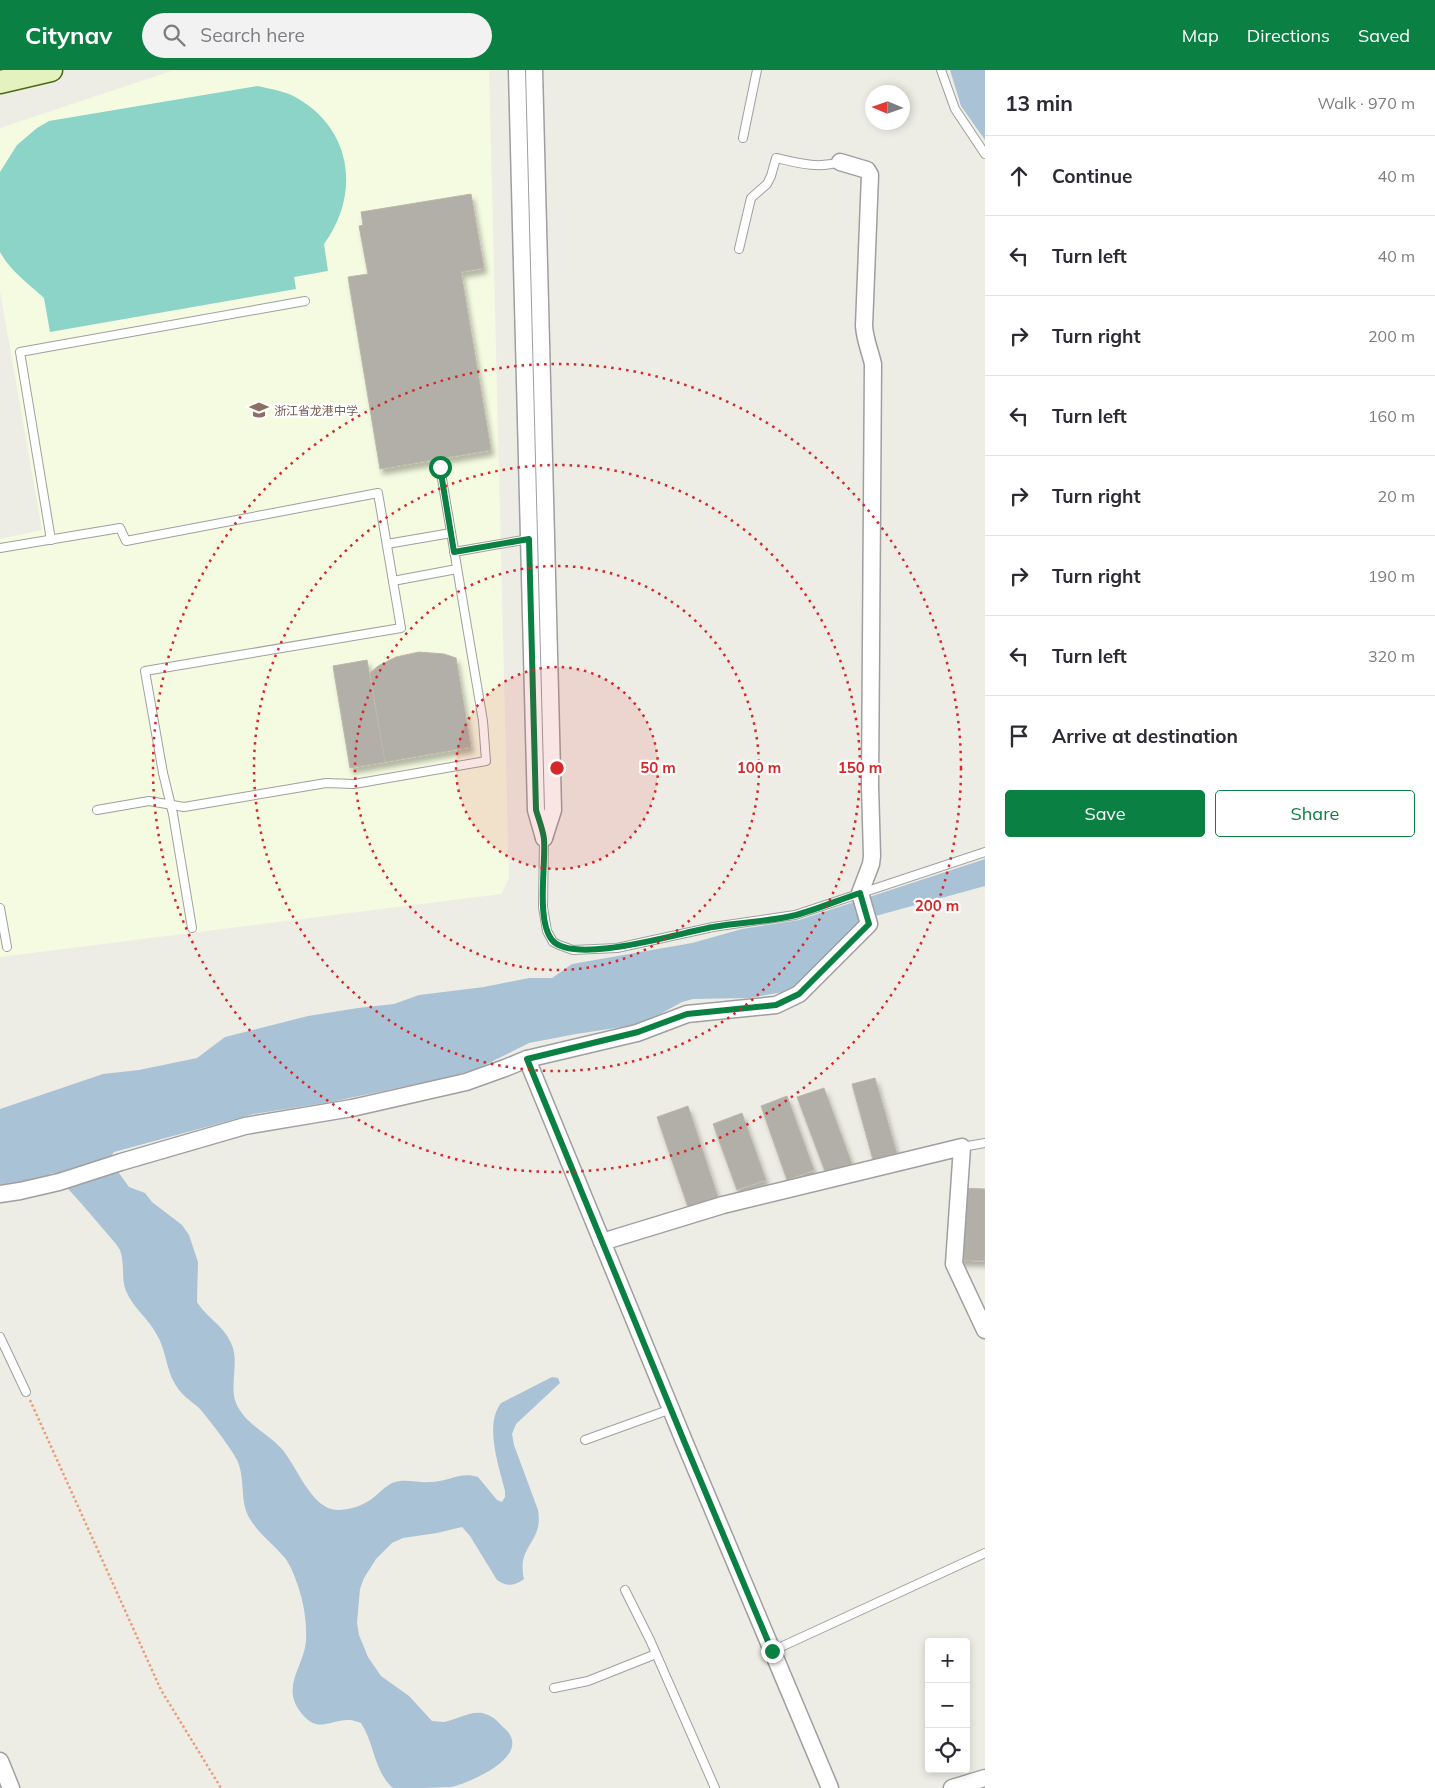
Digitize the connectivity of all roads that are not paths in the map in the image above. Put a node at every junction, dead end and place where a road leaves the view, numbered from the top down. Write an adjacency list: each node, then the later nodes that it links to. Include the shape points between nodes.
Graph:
1 (51, 70): 6 (main road)
2 (517, 70): 14 (street)
3 (534, 70): 23 (street, via 553,810)
4 (757, 70): 7 (lane)
5 (941, 70): 8 (lane, via 955,109)
6 (0, 82)
7 (743, 138)
8 (985, 154)
9 (840, 162): 10 (lane, via 816,166 776,158 768,184 751,198); 25 (street, via 867,170 870,174 864,326 872,364 872,856)
10 (740, 249)
11 (305, 300): 15 (lane, via 20,352)
12 (440, 467): 13 (lane)
13 (451, 533): 16 (lane); 18 (lane)
14 (529, 539): 18 (lane); 23 (street, via 536,810)
15 (51, 540): 16 (lane, via 120,528 126,541 378,493); 17 (lane)
16 (386, 544): 20 (lane)
17 (0, 548)
18 (454, 552): 19 (lane)
19 (457, 569): 20 (lane); 21 (lane, via 483,721 486,761 354,784 326,783 184,807)
20 (393, 581): 21 (lane, via 401,628 145,671)
21 (170, 804): 22 (lane, via 149,801); 27 (lane)
22 (97, 810)
23 (544, 838): 25 (lane, via 543,907 547,930 554,942 568,949 617,948 713,926 795,915)
24 (985, 852): 25 (lane)
25 (860, 893): 29 (street, via 869,924 799,994 786,1002 687,1014 638,1032)
26 (0, 908): 28 (lane)
27 (192, 928)
28 (7, 947)
29 (527, 1059): 32 (street, via 450,1086 352,1108 245,1126 59,1182); 33 (street)
30 (985, 1143): 31 (lane)
31 (962, 1147): 33 (street, via 723,1205); 34 (street, via 954,1264)
32 (0, 1194)
33 (602, 1242): 37 (street)
34 (985, 1330)
35 (0, 1337): 36 (lane)
36 (26, 1392)
37 (671, 1409): 38 (lane); 41 (street)
38 (585, 1440)
39 (985, 1553): 41 (lane)
40 (625, 1590): 42 (lane)
41 (772, 1651): 48 (street)
42 (656, 1654): 43 (lane, via 588,1681); 47 (lane)
43 (554, 1688)
44 (0, 1761): 46 (street)
45 (985, 1778): 49 (street)
46 (11, 1788)
47 (715, 1788)
48 (830, 1788)
49 (952, 1788)

